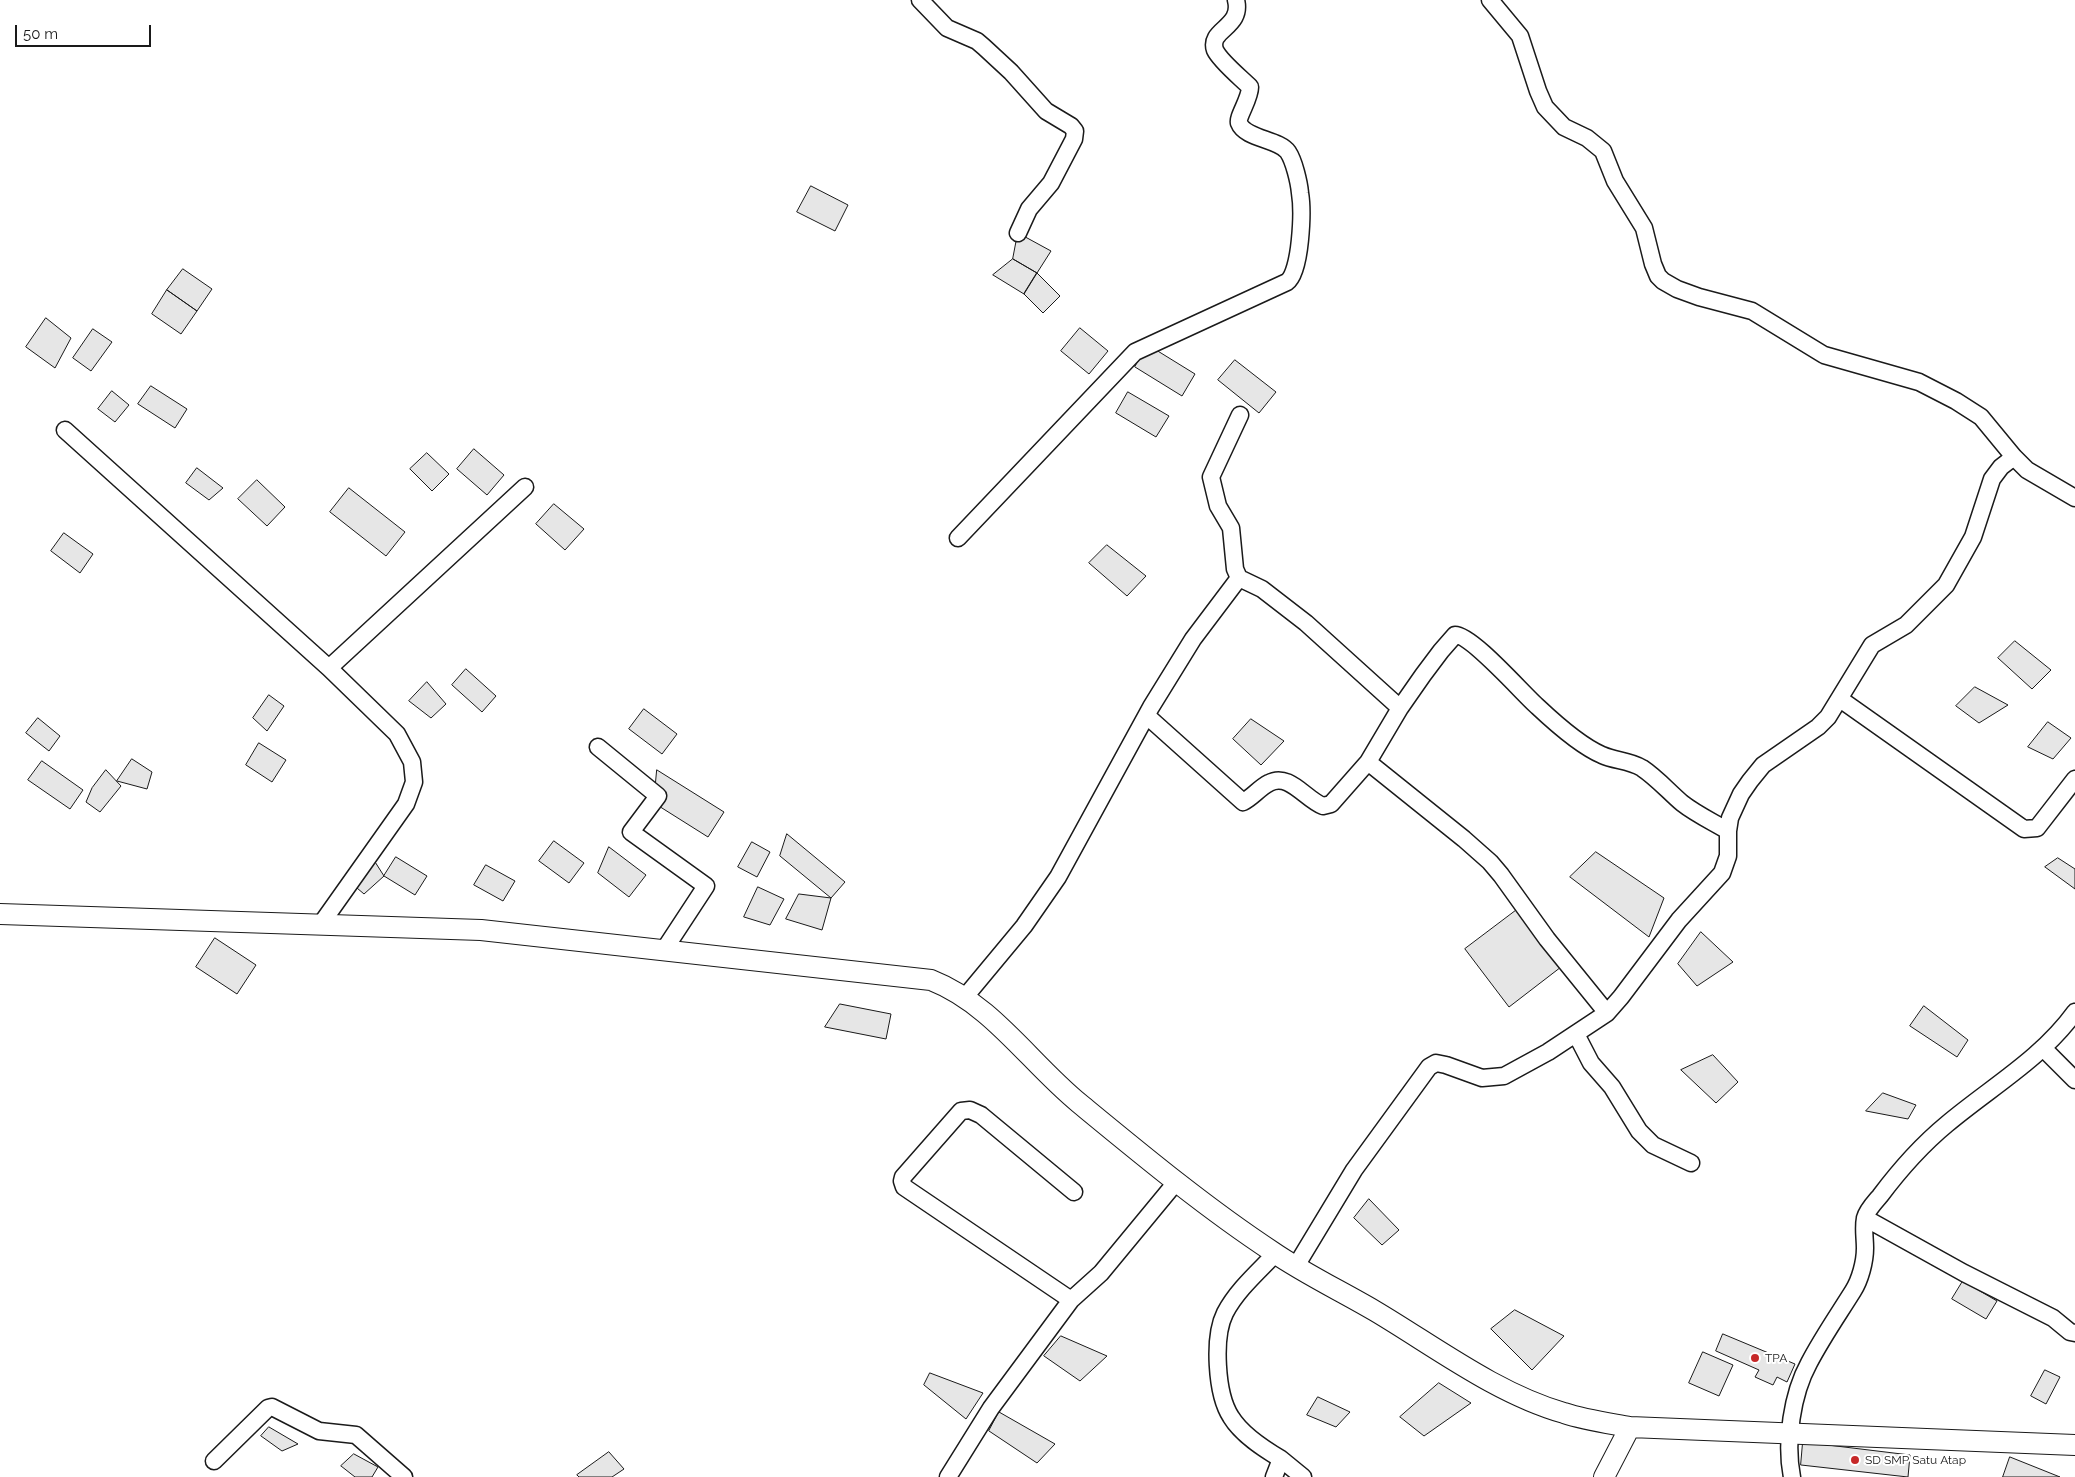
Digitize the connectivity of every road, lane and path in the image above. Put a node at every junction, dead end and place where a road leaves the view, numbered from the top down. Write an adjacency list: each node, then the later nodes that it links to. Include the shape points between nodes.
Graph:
1 (920, 0): 4 (street, via 947,28 977,41 1046,111 1075,131 1051,183 1029,209)
2 (1236, 0): 10 (street, via 1236,18 1215,41 1216,50 1250,87 1250,96 1239,124 1288,152 1301,194 1298,258 1293,276 1287,282 1135,352)
3 (1490, 0): 7 (street, via 1520,36 1545,107 1564,127 1587,138 1603,151 1615,181 1644,228 1658,276 1676,289 1699,298 1752,310 1824,355 1919,382 1981,418)
4 (1018, 234)
5 (1240, 416): 11 (street, via 1211,474 1218,506 1231,528 1235,569)
6 (65, 430): 12 (street)
7 (2014, 457): 9 (street, via 2027,470); 13 (street, via 1992,479 1973,537 1946,585 1906,625 1872,646)
8 (524, 487): 12 (street)
9 (2075, 498)
10 (958, 538)
11 (1239, 578): 14 (street, via 1262,589 1306,623); 15 (street, via 1193,639)
12 (329, 668): 21 (street, via 397,734 412,762 414,782 406,804)
13 (1840, 699): 18 (street, via 2024,829 2037,828); 19 (street, via 1818,727 1763,765 1737,800)
14 (1400, 708): 17 (street); 19 (street, via 1441,651 1455,635 1462,636 1496,664 1538,708 1583,744 1614,760 1635,764 1684,804)
15 (1146, 716): 17 (street, via 1243,802 1266,784 1283,780 1323,806 1331,804); 23 (street, via 1058,877 1024,926)
16 (598, 747): 22 (street, via 658,796 631,832 706,886)
17 (1368, 762): 24 (street, via 1490,862)
18 (2075, 779)
19 (1728, 831): 24 (street, via 1728,856 1722,873 1679,920 1622,997)
20 (0, 914): 21 (street)
21 (320, 924): 22 (street, via 481,930)
22 (664, 950): 23 (street, via 915,978 937,982)
23 (965, 997): 30 (street, via 986,1013 1077,1101)
24 (1607, 1012): 26 (street)
25 (2075, 1012): 27 (street)
26 (1576, 1034): 29 (street, via 1591,1062 1612,1087 1639,1132 1653,1146); 34 (street, via 1504,1076 1482,1078 1436,1063 1428,1067 1354,1170)
27 (2043, 1048): 28 (street); 32 (street, via 1946,1124 1881,1194)
28 (2075, 1080)
29 (1691, 1163)
30 (1177, 1181): 33 (street); 35 (street, via 1101,1272)
31 (1074, 1192): 35 (street, via 981,1115 970,1110 961,1111 902,1182 904,1187)
32 (1865, 1218): 36 (street, via 2053,1318); 38 (street, via 1865,1250 1856,1287 1808,1364)
33 (1274, 1254): 34 (street); 40 (street, via 1232,1302 1219,1328 1218,1349 1221,1387 1230,1417)
34 (1296, 1266): 37 (street, via 1467,1368 1519,1395 1563,1413)
35 (1071, 1300): 43 (street, via 996,1401)
36 (2075, 1333)
37 (1630, 1427): 38 (street); 46 (street)
38 (1790, 1433): 39 (street); 47 (street)
39 (2075, 1445)
40 (1281, 1459): 44 (street); 45 (street)
41 (214, 1461): 42 (street, via 272,1407 322,1432 356,1435)
42 (404, 1477)
43 (948, 1477)
44 (1274, 1477)
45 (1303, 1477)
46 (1604, 1477)
47 (1792, 1477)

